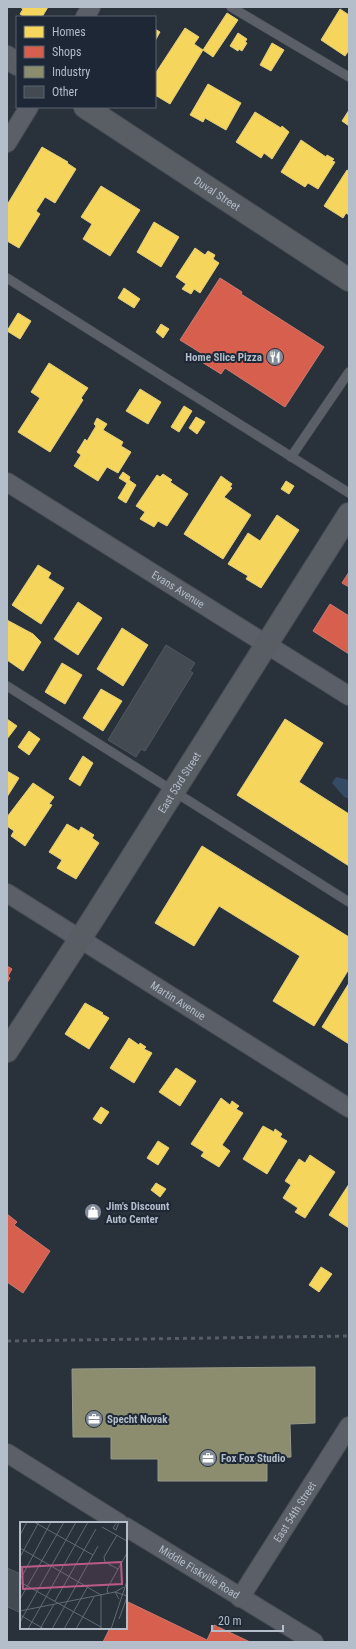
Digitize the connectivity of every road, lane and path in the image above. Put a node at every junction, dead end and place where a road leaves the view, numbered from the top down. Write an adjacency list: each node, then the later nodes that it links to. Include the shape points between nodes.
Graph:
1 (91, 7): 3 (street)
2 (231, 7): 6 (lane)
3 (86, 16)
4 (7, 57): 5 (street)
5 (16, 63)
6 (349, 77)
7 (28, 108): 9 (street)
8 (86, 108): 11 (street, Duval Street)
9 (7, 143)
10 (7, 278): 13 (lane)
11 (349, 280)
12 (349, 372): 13 (lane)
13 (291, 457): 15 (lane)
14 (7, 482): 17 (street, Evans Avenue)
15 (349, 493)
16 (349, 514): 17 (street, East 53rd Street)
17 (266, 644): 19 (street, Evans Avenue); 20 (street, East 53rd Street)
18 (7, 686): 20 (lane)
19 (349, 696)
20 (173, 791): 22 (lane); 23 (street, East 53rd Street)
21 (7, 893): 23 (street, Martin Avenue)
22 (349, 902)
23 (80, 939): 24 (street, East 53rd Street); 25 (street, Martin Avenue)
24 (7, 1051)
25 (349, 1108)
26 (349, 1426): 30 (street, East 54th Street)
27 (7, 1453): 28 (street)
28 (117, 1522)
29 (127, 1528): 30 (street, Middle Fiskville Road)
30 (240, 1598): 31 (street, Middle Fiskville Road)
31 (314, 1642)

